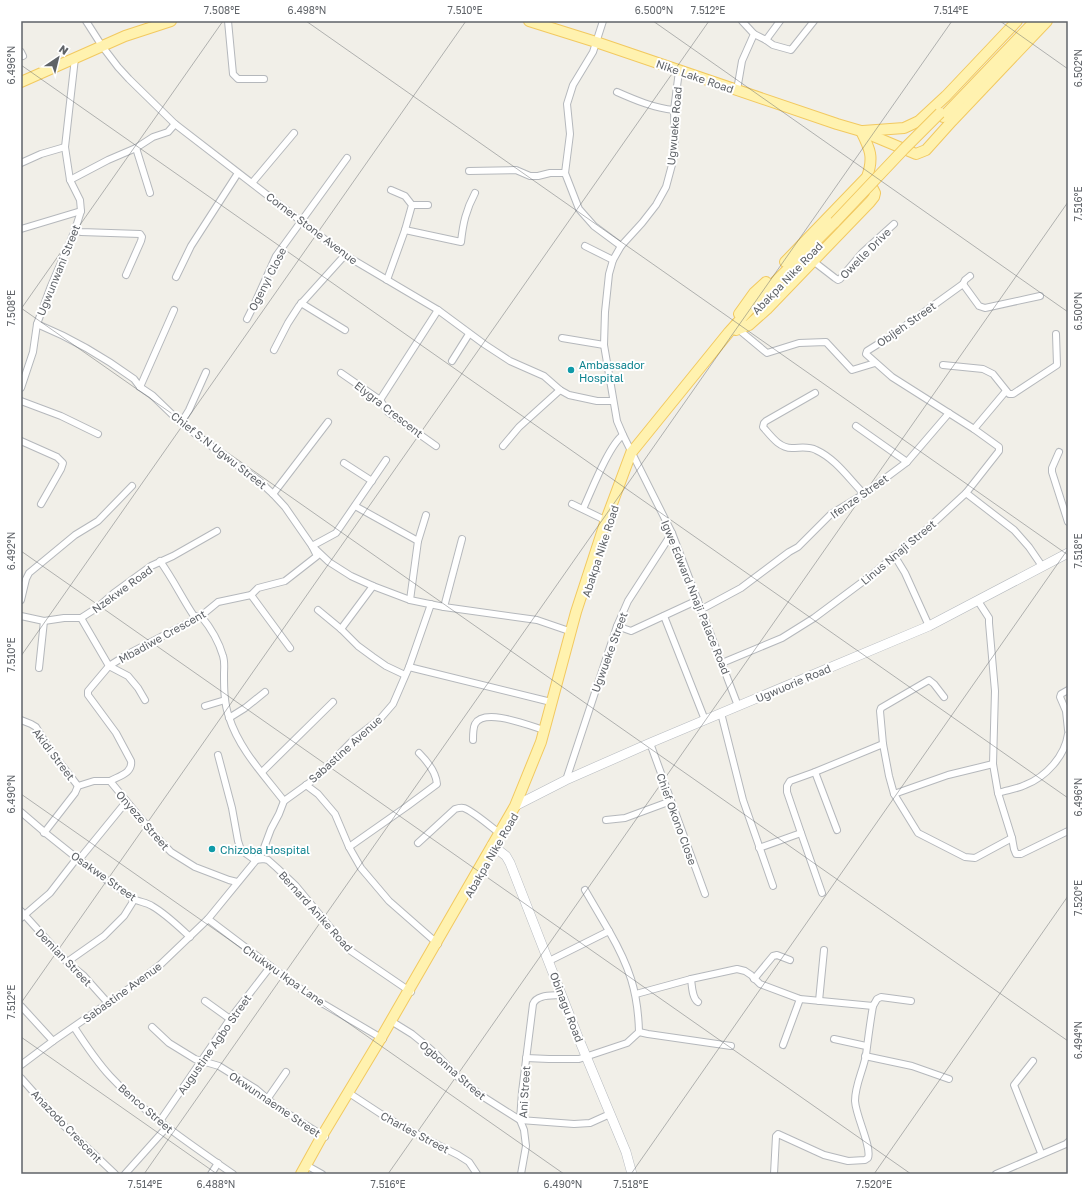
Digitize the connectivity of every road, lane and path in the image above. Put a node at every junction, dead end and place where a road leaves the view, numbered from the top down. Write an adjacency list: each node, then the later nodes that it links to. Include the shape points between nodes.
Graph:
1 (86, 21): 16 (street, Corner Stone Avenue)
2 (171, 21): 16 (main road, via 145,28)
3 (228, 21): 19 (street, via 233,74 238,79)
4 (529, 21): 15 (main road, Nike Lake Road)
5 (603, 21): 15 (street)
6 (742, 21): 13 (street)
7 (780, 21): 14 (street)
8 (814, 21): 14 (street, via 791,50 773,45)
9 (1017, 21): 26 (main road, via 919,121 904,128)
10 (1028, 21): 24 (main road, Abakpa Nike Road)
11 (1035, 21): 24 (main road, Abakpa Nike Road)
12 (1047, 21): 26 (main road, via 921,153 916,154)
13 (754, 34): 14 (street); 21 (street, via 742,61)
14 (766, 40)
15 (596, 42): 18 (main road, Nike Lake Road); 34 (street, via 593,52 573,85 567,104 570,134)
16 (102, 46): 17 (main road); 25 (street, Corner Stone Avenue, via 129,79)
17 (75, 58): 20 (main road); 28 (street, Ugwunwani Street)
18 (679, 71): 21 (main road, Nike Lake Road); 23 (street, Ugwueke Road)
19 (264, 79)
20 (21, 82)
21 (737, 90): 26 (main road, Nike Lake Road)
22 (617, 92): 23 (street, via 664,109)
23 (674, 110): 50 (street, Ugwueke Road, via 673,161 666,187 656,205)
24 (941, 115): 65 (main road, Abakpa Nike Road, bridge, via 904,149 837,224 765,292)
25 (175, 124): 29 (street, via 168,132 153,137); 33 (street, Corner Stone Avenue)
26 (861, 131): 35 (main road, via 872,159)
27 (294, 133): 37 (street)
28 (65, 147): 31 (street); 36 (street, Ugwunwani Street)
29 (136, 148): 36 (street); 39 (street)
30 (347, 158): 44 (street, Ogenyi Close)
31 (21, 163)
32 (469, 171): 34 (street, via 516,170 530,176)
33 (238, 173): 37 (street, Corner Stone Avenue); 56 (street, via 191,246)
34 (565, 173): 50 (street, via 579,209 594,226)
35 (867, 177): 53 (main road, via 875,190 874,197); 65 (main road, via 754,293 738,315)
36 (70, 180): 43 (street, Ugwunwani Street, via 80,200)
37 (252, 183): 44 (street, Corner Stone Avenue)
38 (391, 190): 41 (street, via 405,196)
39 (150, 193)
40 (475, 193): 48 (street, via 463,220 461,242)
41 (412, 205): 42 (street); 48 (street)
42 (428, 205)
43 (81, 211): 46 (street); 47 (street, Ugwunwani Street)
44 (301, 220): 51 (street, Corner Stone Avenue); 63 (street, Ogenyi Close, via 276,256)
45 (894, 224): 53 (street, Owelle Drive, via 862,253 838,280)
46 (21, 229)
47 (75, 230): 54 (street, via 140,234 141,241); 64 (street, Ugwunwani Street)
48 (405, 230): 57 (street)
49 (586, 246): 52 (street)
50 (621, 246): 52 (street, Ugwueke Road)
51 (345, 255): 57 (street, Corner Stone Avenue); 60 (street)
52 (613, 260): 70 (street, Ugwueke Road, via 609,274)
53 (812, 261): 65 (main road, via 767,309 748,325)
54 (126, 275)
55 (970, 276): 58 (street, Obijeh Street)
56 (176, 277)
57 (387, 280): 62 (street, Corner Stone Avenue)
58 (963, 284): 59 (street, via 979,306 985,308); 73 (street, Obijeh Street, via 867,351 867,356)
59 (1040, 296)
60 (301, 303): 66 (street); 71 (street)
61 (174, 310): 79 (street)
62 (438, 310): 67 (street, Corner Stone Avenue); 84 (street)
63 (247, 319)
64 (37, 324): 75 (street, Ugwunwani Street); 79 (street, Chief S.N Ugwu Street, via 80,345 134,379)
65 (736, 329): 73 (street, via 768,353 799,343 826,342 852,370); 97 (main road, Abakpa Nike Road, via 692,376)
66 (345, 330)
67 (469, 334): 72 (street); 81 (street, Corner Stone Avenue, via 510,361 544,376)
68 (1056, 334): 82 (street, via 1057,365 1013,394)
69 (562, 338): 70 (street)
70 (604, 344): 86 (street, Ugwueke Road)
71 (274, 350)
72 (452, 361)
73 (874, 363): 87 (street, Obijeh Street)
74 (21, 364): 75 (street)
75 (29, 364): 80 (street, Ugwunwani Street)
76 (943, 365): 82 (street, via 983,369 993,374)
77 (206, 372): 89 (street)
78 (341, 373): 84 (street, Elygra Crescent)
79 (140, 387): 89 (street, Chief S.N Ugwu Street)
80 (21, 388)
81 (560, 390): 86 (street, Corner Stone Avenue, via 569,395); 96 (street)
82 (1006, 391): 91 (street)
83 (815, 393): 106 (street, via 766,421 763,427 782,446 806,446 816,449 835,463)
84 (380, 400): 95 (street, Elygra Crescent, via 388,412)
85 (21, 401): 92 (street)
86 (614, 402): 93 (street, Ugwueke Road, via 617,421)
87 (949, 413): 91 (street, Linus Nnaji Street); 100 (street, Ifenze Street)
88 (328, 422): 105 (street)
89 (181, 423): 105 (street, Chief S.N Ugwu Street)
90 (856, 426): 100 (street)
91 (974, 429): 104 (street, Linus Nnaji Street, via 1000,449)
92 (98, 434)
93 (623, 435): 97 (street, Ugwueke Road); 110 (street, via 608,455)
94 (21, 441): 107 (street, via 57,457 63,463)
95 (436, 446)
96 (503, 446)
97 (631, 452): 112 (main road, Abakpa Nike Road); 115 (street, Igwe Edward Nnaji Palace Road)
98 (1058, 452): 113 (street, via 1052,472)
99 (386, 460): 102 (street)
100 (907, 462): 106 (street, Ifenze Street)
101 (344, 463): 102 (street)
102 (372, 481): 109 (street)
103 (132, 486): 125 (street, via 98,521 75,535 29,573)
104 (966, 493): 120 (street, Linus Nnaji Street); 122 (street, via 1014,530 1029,546)
105 (274, 494): 118 (street, Chief S.N Ugwu Street)
106 (864, 494): 131 (street, Ifenze Street, via 831,514 798,547 741,588)
107 (41, 504)
108 (572, 504): 110 (street)
109 (355, 506): 117 (street); 118 (street, via 336,533)
110 (583, 509): 112 (street)
111 (426, 515): 117 (street)
112 (608, 521): 141 (main road, Abakpa Nike Road)
113 (1068, 522)
114 (217, 531): 121 (street, Nzekwe Road)
115 (672, 533): 127 (street, Igwe Edward Nnaji Palace Road); 138 (street, Ugwueke Street, via 628,601)
116 (462, 539): 130 (street)
117 (418, 541): 126 (street)
118 (312, 546): 123 (street, Chief S.N Ugwu Street, via 329,562); 124 (street, Mbadiwe Crescent, via 317,556 285,580 258,588)
119 (1068, 553): 122 (street, Ugwuorie Road)
120 (894, 555): 139 (street); 143 (street, Linus Nnaji Street, via 814,618 782,638)
121 (160, 562): 134 (street, via 194,616); 136 (street, Nzekwe Road, via 129,581)
122 (1042, 566): 128 (street, Ugwuorie Road)
123 (373, 586): 126 (street, Chief S.N Ugwu Street); 140 (street)
124 (251, 595): 134 (street, Mbadiwe Crescent, via 218,602); 142 (street)
125 (21, 600)
126 (410, 600): 129 (street, Chief S.N Ugwu Street)
127 (698, 600): 131 (street, Igwe Edward Nnaji Palace Road); 135 (street)
128 (978, 601): 139 (street, Ugwuorie Road); 171 (street, via 989,618 995,691)
129 (431, 604): 130 (street, Chief S.N Ugwu Street); 145 (street, Sabastine Avenue)
130 (444, 607): 141 (street, Chief S.N Ugwu Street, via 537,620)
131 (702, 609): 143 (street, Igwe Edward Nnaji Palace Road)
132 (318, 610): 140 (street)
133 (21, 616): 137 (street, Nzekwe Road)
134 (201, 616): 144 (street, Mbadiwe Crescent, via 155,638); 153 (street, via 218,642 224,657)
135 (664, 616): 138 (street, via 631,631); 161 (street)
136 (81, 618): 137 (street, Nzekwe Road); 144 (street)
137 (44, 621): 146 (street)
138 (617, 626): 174 (street, Ugwueke Street)
139 (929, 626): 157 (street, Ugwuorie Road)
140 (342, 629): 147 (street, via 373,657)
141 (572, 632): 155 (main road, Abakpa Nike Road); 183 (main road, Abakpa Nike Road, via 544,740)
142 (290, 648)
143 (722, 663): 157 (street, Igwe Edward Nnaji Palace Road)
144 (109, 666): 150 (street, Mbadiwe Crescent, via 92,685); 152 (street, via 128,676)
145 (409, 667): 147 (street, Sabastine Avenue); 155 (street)
146 (39, 668)
147 (405, 675): 176 (street, Sabastine Avenue, via 393,704 380,719 354,739)
148 (1068, 690): 163 (street, via 1060,697 1066,711)
149 (265, 692): 159 (street)
150 (88, 695): 175 (street, Onyeze Street, via 116,733 131,761 129,771)
151 (944, 698): 168 (street, via 929,680 881,708)
152 (145, 700)
153 (225, 700): 156 (street); 159 (street)
154 (333, 702): 172 (street)
155 (551, 702): 162 (main road, Abakpa Nike Road)
156 (205, 706)
157 (738, 706): 158 (street, Ugwuorie Road)
158 (721, 713): 161 (street, Ugwuorie Road); 195 (street, via 743,800)
159 (229, 718): 172 (street, via 238,739)
160 (21, 720): 177 (street, Akidi Street, via 36,728)
161 (705, 720): 166 (street, Ugwuorie Road)
162 (544, 730): 165 (street, via 502,718 485,718 475,724); 183 (main road, Abakpa Nike Road)
163 (1068, 730)
164 (1068, 734): 167 (street)
165 (473, 740)
166 (650, 743): 174 (street, Ugwuorie Road); 181 (street, Chief Okono Close)
167 (1067, 743): 178 (street, via 1050,769 1026,785)
168 (883, 744): 173 (street); 179 (street)
169 (419, 753): 194 (street, via 436,778 437,784)
170 (218, 755): 197 (street, Bernard Anike Road, via 241,850)
171 (993, 764): 178 (street); 179 (street, via 948,775)
172 (262, 772): 180 (street)
173 (815, 772): 186 (street); 190 (street, via 790,781 787,786)
174 (566, 780): 183 (street, Ugwuorie Road)
175 (110, 781): 177 (street, Akidi Street, via 94,781); 182 (street, Onyeze Street)
176 (306, 785): 180 (street, Sabastine Avenue); 194 (street, via 318,794 335,814)
177 (78, 786): 188 (street, via 76,793)
178 (998, 793): 191 (street)
179 (894, 794): 191 (street, via 918,833 965,857 976,858)
180 (284, 801): 197 (street, Sabastine Avenue, via 262,853)
181 (671, 801): 185 (street, via 626,818); 202 (street, Chief Okono Close)
182 (126, 802): 196 (street, via 82,856); 198 (street, Onyeze Street, via 171,852 182,860 194,867)
183 (517, 805): 189 (main road, Abakpa Nike Road); 193 (main road, Abakpa Nike Road)
184 (21, 812): 188 (street, Osakwe Street)
185 (606, 820)
186 (837, 830)
187 (1068, 831): 191 (street, via 1021,854 1016,854)
188 (44, 833): 196 (street, Osakwe Street)
189 (499, 833): 192 (street, via 469,811 459,808); 193 (main road, Abakpa Nike Road)
190 (801, 833): 195 (street); 201 (street)
191 (1012, 838)
192 (418, 843)
193 (494, 846): 208 (main road, Abakpa Nike Road); 211 (street, Obinagu Road, via 510,863)
194 (349, 847): 208 (street, via 361,868 389,901)
195 (759, 848): 199 (street)
196 (77, 858): 203 (street, Osakwe Street); 204 (street, via 50,892)
197 (255, 860): 198 (street, Sabastine Avenue); 216 (street, Bernard Anike Road, via 268,860 296,886 348,949)
198 (237, 882): 205 (street, Sabastine Avenue)
199 (773, 886)
200 (585, 890): 206 (street)
201 (822, 893)
202 (705, 894)
203 (134, 900): 207 (street, Osakwe Street, via 151,905); 212 (street, via 124,916 104,936)
204 (22, 915): 212 (street, Demian Street)
205 (208, 919): 207 (street, Sabastine Avenue); 213 (street, Chukwu Ikpa Lane)
206 (609, 931): 211 (street); 218 (street, via 628,966)
207 (190, 937): 224 (street, Sabastine Avenue, via 162,964)
208 (437, 944): 216 (main road, Abakpa Nike Road)
209 (824, 950): 223 (street)
210 (790, 960): 215 (street, via 773,956)
211 (549, 961): 217 (street, Obinagu Road)
212 (67, 962): 224 (street, Demian Street, via 83,975)
213 (270, 967): 227 (street, Augustine Agbo Street); 232 (street, Chukwu Ikpa Lane, via 310,996)
214 (691, 979): 215 (street, via 737,969 745,971); 218 (street); 222 (street, via 694,997)
215 (754, 979): 219 (street, via 771,989)
216 (410, 991): 228 (main road, Abakpa Nike Road)
217 (562, 994): 238 (street, Obinagu Road); 240 (street, Ani Street, via 539,997 532,1004)
218 (636, 994): 231 (street)
219 (800, 999): 223 (street); 235 (street)
220 (205, 1001): 227 (street)
221 (911, 1001): 226 (street, via 881,997 877,998)
222 (698, 1002)
223 (819, 1002): 226 (street)
224 (108, 1003): 229 (street, Sabastine Avenue)
225 (21, 1006): 234 (street)
226 (873, 1006): 237 (street)
227 (230, 1019): 241 (street, Augustine Agbo Street)
228 (392, 1022): 232 (main road, Abakpa Nike Road); 250 (street, Ogbonna Street, via 433,1051 458,1077 482,1096)
229 (74, 1027): 234 (street, Sabastine Avenue); 251 (street, Benco Street, via 110,1075 133,1099)
230 (152, 1027): 241 (street, Okwunnaeme Street, via 169,1043)
231 (639, 1032): 236 (street); 238 (street, Ani Street, via 627,1044)
232 (383, 1039): 247 (main road, Abakpa Nike Road)
233 (834, 1039): 237 (street)
234 (53, 1041): 243 (street, Sabastine Avenue)
235 (783, 1045)
236 (731, 1046)
237 (866, 1046): 239 (street)
238 (587, 1056): 240 (street, Ani Street, via 579,1059); 249 (street, Obinagu Road)
239 (866, 1056): 246 (street, via 912,1066); 266 (street, via 855,1101 858,1120 867,1144 868,1158 848,1161 824,1154 778,1134)
240 (526, 1058): 250 (street, Ani Street)
241 (203, 1060): 248 (street, Okwunnaeme Street, via 219,1066); 251 (street, Augustine Agbo Street)
242 (1033, 1060): 255 (street, via 1014,1085)
243 (21, 1065)
244 (286, 1072): 248 (street)
245 (21, 1078): 259 (street, Anazodo Crescent, via 60,1122)
246 (949, 1079)
247 (350, 1094): 253 (main road, Abakpa Nike Road); 258 (street, Charles Street, via 401,1126 458,1155 469,1162)
248 (268, 1098): 253 (street, Okwunnaeme Street, via 277,1107)
249 (610, 1114): 250 (street, Ogbonna Street, via 590,1123); 265 (street, Obinagu Road)
250 (520, 1120): 264 (street, Ani Street, via 526,1146)
251 (160, 1121): 252 (street, Benco Street)
252 (167, 1127): 256 (street, Benco Street); 260 (street)
253 (324, 1137): 257 (main road, Abakpa Nike Road)
254 (1068, 1142): 255 (street)
255 (1041, 1154): 267 (street)
256 (218, 1164): 261 (street); 262 (street, Benco Street)
257 (305, 1170): 263 (street)
258 (476, 1173)
259 (115, 1174)
260 (125, 1174)
261 (211, 1174)
262 (233, 1174)
263 (322, 1174)
264 (521, 1174)
265 (632, 1174)
266 (774, 1174)
267 (996, 1174)

